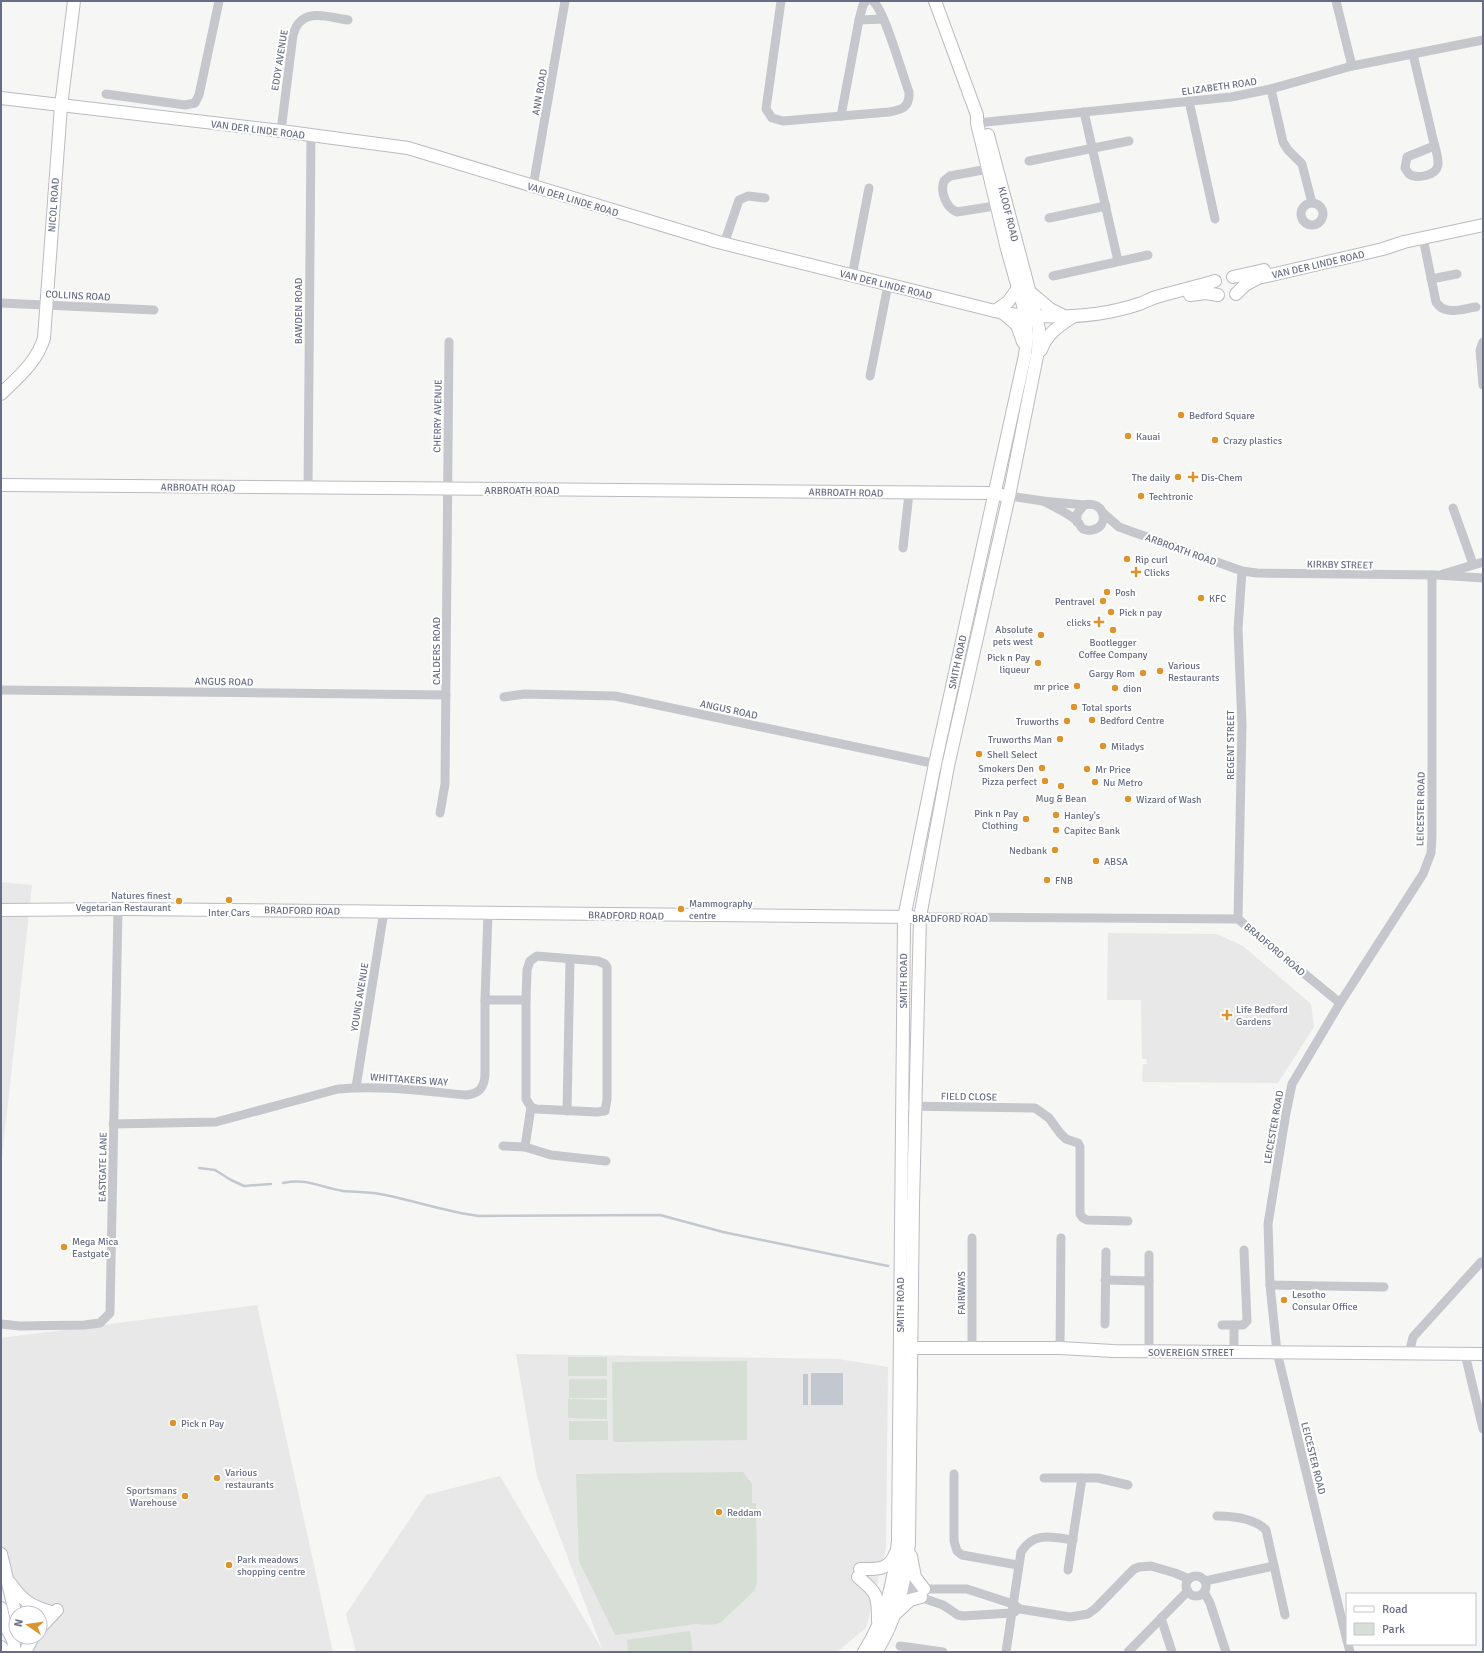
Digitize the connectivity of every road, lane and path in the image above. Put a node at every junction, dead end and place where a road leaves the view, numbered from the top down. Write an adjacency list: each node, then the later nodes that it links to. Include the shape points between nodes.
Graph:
1 (74, 1): 19 (main road, NICOL ROAD)
2 (219, 1): 16 (street, via 199,95 195,103 185,105)
3 (565, 1): 30 (street, ANN ROAD)
4 (781, 1): 21 (street, via 766,109 777,120)
5 (866, 1): 11 (street)
6 (873, 1): 9 (street)
7 (935, 1): 22 (main road, KLOOF ROAD)
8 (1336, 1): 14 (street)
9 (883, 19): 11 (street); 21 (street, via 909,92 908,102 896,111)
10 (348, 20): 23 (street, EDDY AVENUE, via 311,15 301,19 297,24 293,35)
11 (859, 20): 21 (street)
12 (1483, 40): 13 (street, ELIZABETH ROAD)
13 (1413, 54): 14 (street, ELIZABETH ROAD); 26 (street)
14 (1352, 66): 15 (street, ELIZABETH ROAD)
15 (1271, 89): 18 (street, ELIZABETH ROAD, via 1231,97); 33 (street, via 1284,142 1302,164)
16 (106, 94)
17 (1, 98): 19 (main road, VAN DER LINDE ROAD)
18 (1189, 101): 20 (street, ELIZABETH ROAD); 37 (street)
19 (61, 106): 23 (main road, VAN DER LINDE ROAD); 55 (main road, NICOL ROAD)
20 (1084, 112): 22 (street, ELIZABETH ROAD); 27 (street)
21 (841, 116)
22 (980, 120): 29 (main road, KLOOF ROAD)
23 (281, 131): 24 (main road, VAN DER LINDE ROAD)
24 (311, 135): 30 (main road, VAN DER LINDE ROAD, via 408,148); 70 (street, BAWDEN ROAD)
25 (1129, 141): 27 (street)
26 (1434, 146)
27 (1092, 148): 28 (street); 35 (street)
28 (1029, 161)
29 (993, 168): 34 (main road, KLOOF ROAD); 34 (street, via 950,176 944,181 944,194 950,208 957,212)
30 (533, 187): 41 (main road, VAN DER LINDE ROAD)
31 (869, 188): 45 (street)
32 (765, 198): 41 (street, via 748,196 739,200)
33 (1312, 203)
34 (1002, 205): 51 (main road, KLOOF ROAD)
35 (1106, 206): 36 (street); 43 (street)
36 (1049, 218)
37 (1215, 218)
38 (1483, 225): 39 (main road, VAN DER LINDE ROAD)
39 (1423, 238): 40 (main road, VAN DER LINDE ROAD); 48 (street)
40 (1404, 242): 47 (main road, VAN DER LINDE ROAD, via 1382,243); 52 (main road, VAN DER LINDE ROAD, via 1258,278 1244,285)
41 (724, 244): 45 (main road, VAN DER LINDE ROAD)
42 (1148, 255): 43 (street)
43 (1118, 261): 46 (street)
44 (1457, 274): 48 (street)
45 (852, 276): 50 (main road, VAN DER LINDE ROAD)
46 (1053, 276)
47 (1234, 276): 49 (main road, via 1223,274); 52 (main road, via 1238,283)
48 (1431, 279): 57 (street, via 1439,308 1445,311)
49 (1215, 281): 53 (main road, via 1214,289); 56 (main road, VAN DER LINDE ROAD, via 1157,296)
50 (888, 285): 59 (main road, VAN DER LINDE ROAD); 66 (street)
51 (1024, 290): 59 (main road); 60 (main road, via 1050,309); 61 (main road, KLOOF ROAD)
52 (1236, 294): 53 (main road, via 1225,299)
53 (1218, 295): 56 (main road, VAN DER LINDE ROAD, via 1202,293)
54 (1, 303): 55 (street, COLLINS ROAD)
55 (48, 304): 58 (street, COLLINS ROAD); 68 (main road, NICOL ROAD, via 44,338 38,354)
56 (1140, 304): 60 (main road, VAN DER LINDE ROAD, via 1109,311)
57 (1476, 307)
58 (154, 310)
59 (999, 312): 61 (main road, VAN DER LINDE ROAD); 64 (main road, via 1014,321 1019,329)
60 (1069, 315): 61 (main road, VAN DER LINDE ROAD); 65 (main road, via 1047,337)
61 (1031, 316): 64 (main road, SMITH ROAD); 65 (main road, SMITH ROAD, via 1039,329)
62 (449, 342): 71 (street, CHERRY AVENUE)
63 (1483, 342): 67 (street, via 1480,350)
64 (1025, 355): 73 (main road, SMITH ROAD)
65 (1035, 369): 74 (main road, SMITH ROAD)
66 (870, 376)
67 (1483, 385)
68 (1, 394)
69 (1, 485): 70 (main road, ARBROATH ROAD)
70 (308, 488): 71 (main road, ARBROATH ROAD)
71 (448, 490): 72 (main road, ARBROATH ROAD); 89 (street, CALDERS ROAD)
72 (909, 493): 73 (main road, ARBROATH ROAD); 82 (street)
73 (994, 493): 74 (main road, ARBROATH ROAD); 91 (main road, SMITH ROAD)
74 (1009, 496): 75 (street, ARBROATH ROAD); 92 (main road, SMITH ROAD)
75 (1043, 501): 76 (street, ARBROATH ROAD); 79 (street, ARBROATH ROAD)
76 (1084, 505): 78 (street, via 1094,504); 79 (street, via 1078,510)
77 (1452, 508): 84 (street)
78 (1103, 513): 80 (street, via 1103,521); 81 (street, ARBROATH ROAD)
79 (1077, 522): 80 (street, via 1087,530 1092,531)
80 (1099, 527): 81 (street, ARBROATH ROAD)
81 (1119, 527): 85 (street, ARBROATH ROAD)
82 (903, 548)
83 (1483, 562): 84 (street, KIRKBY STREET)
84 (1472, 565): 86 (street, KIRKBY STREET); 87 (street)
85 (1242, 571): 86 (street, KIRKBY STREET, via 1265,574); 101 (street, REGENT STREET, via 1238,629 1242,725)
86 (1435, 576): 87 (street, KIRKBY STREET); 105 (street, LEICESTER ROAD, via 1430,853 1417,884)
87 (1479, 578)
88 (1, 690): 89 (street, ANGUS ROAD)
89 (446, 695): 93 (street, CALDERS ROAD, via 445,784)
90 (504, 697): 91 (street, ANGUS ROAD, via 524,694 615,696)
91 (935, 764): 92 (street, ANGUS ROAD); 100 (main road, SMITH ROAD)
92 (948, 766): 99 (main road, SMITH ROAD)
93 (440, 813)
94 (118, 909): 95 (main road, BRADFORD ROAD); 96 (main road, BRADFORD ROAD); 111 (street, EASTGATE LANE)
95 (4, 910): 98 (main road)
96 (384, 911): 97 (main road, BRADFORD ROAD); 106 (street, YOUNG AVENUE)
97 (488, 913): 100 (main road, BRADFORD ROAD); 103 (street, WHITTAKERS WAY)
98 (1, 916)
99 (920, 917): 100 (main road, BRADFORD ROAD); 101 (street, BRADFORD ROAD); 109 (main road, SMITH ROAD)
100 (904, 918): 108 (main road, SMITH ROAD)
101 (1238, 919): 105 (street, BRADFORD ROAD)
102 (570, 960): 104 (street, via 543,956 533,958 528,964); 110 (street); 110 (street, via 602,962 607,967 607,1099 605,1111 602,1112)
103 (485, 1000): 104 (street); 106 (street, WHITTAKERS WAY, via 485,1075 484,1084 478,1092 466,1095)
104 (526, 1000): 107 (street, via 526,1099)
105 (1340, 1003): 124 (street, LEICESTER ROAD, via 1296,1076 1289,1093 1268,1224)
106 (356, 1087): 111 (street, WHITTAKERS WAY, via 338,1089 216,1122)
107 (531, 1106): 110 (street, via 536,1109); 113 (street)
108 (903, 1106): 109 (street, FIELD CLOSE); 130 (main road, SMITH ROAD, via 900,1211)
109 (916, 1106): 115 (street, FIELD CLOSE, via 1035,1108 1049,1118 1066,1138 1078,1143 1080,1214 1083,1218); 130 (main road, SMITH ROAD)
110 (567, 1110)
111 (114, 1124): 126 (street, EASTGATE LANE, via 110,1314 100,1323 84,1326)
112 (503, 1146): 113 (street)
113 (525, 1147): 114 (street, via 551,1155)
114 (606, 1161)
115 (1128, 1221)
116 (972, 1238): 131 (street, FAIRWAYS)
117 (1061, 1238): 132 (street)
118 (1244, 1250): 129 (street, via 1248,1318 1245,1324)
119 (1106, 1252): 122 (street)
120 (1149, 1255): 123 (street)
121 (1481, 1262): 136 (street, via 1413,1337)
122 (1105, 1280): 123 (street); 127 (street)
123 (1149, 1281): 133 (street)
124 (1270, 1285): 125 (street); 135 (street, LEICESTER ROAD)
125 (1384, 1287)
126 (1, 1324)
127 (1105, 1324)
128 (1222, 1325): 129 (street)
129 (1234, 1325): 134 (street)
130 (906, 1348): 131 (main road, SOVEREIGN STREET); 146 (main road, SMITH ROAD); 147 (main road, SMITH ROAD)
131 (972, 1348): 132 (main road, SOVEREIGN STREET)
132 (1060, 1348): 133 (main road, SOVEREIGN STREET)
133 (1149, 1351): 134 (main road, SOVEREIGN STREET)
134 (1234, 1352): 135 (main road, SOVEREIGN STREET)
135 (1277, 1352): 136 (main road, SOVEREIGN STREET); 172 (street, LEICESTER ROAD)
136 (1409, 1354): 137 (main road, SOVEREIGN STREET)
137 (1465, 1354): 138 (main road, SOVEREIGN STREET); 139 (street)
138 (1483, 1354)
139 (1483, 1429)
140 (954, 1474): 149 (street, via 954,1541 957,1551 967,1556)
141 (1044, 1478): 142 (street)
142 (1082, 1478): 143 (street, via 1104,1479); 145 (street)
143 (1128, 1485)
144 (1217, 1516): 150 (street, via 1234,1516 1263,1527 1268,1536)
145 (1073, 1540): 149 (street, via 1049,1537 1031,1541 1021,1552); 151 (street)
146 (909, 1542): 155 (main road, SMITH ROAD); 159 (main road, via 914,1572)
147 (898, 1548): 155 (main road, SMITH ROAD); 171 (main road, via 893,1559 884,1568 859,1573 878,1600)
148 (1, 1554): 152 (main road)
149 (1018, 1565): 164 (street)
150 (1274, 1566): 154 (street); 167 (street)
151 (1068, 1570)
152 (6, 1577): 160 (main road); 161 (main road, via 22,1598)
153 (1189, 1579): 154 (street, via 1197,1576); 157 (street); 164 (street, via 1174,1572 1144,1566 1134,1569 1088,1614 1070,1617)
154 (1204, 1581): 158 (street)
155 (898, 1585): 159 (street); 166 (main road, SMITH ROAD); 171 (main road, SMITH ROAD)
156 (947, 1589): 159 (street); 162 (street); 164 (street, via 973,1590)
157 (1188, 1591): 158 (street, via 1196,1596); 169 (street)
158 (1204, 1592): 182 (street)
159 (922, 1593): 162 (street); 166 (main road, via 906,1603)
160 (13, 1605)
161 (31, 1605)
162 (944, 1606): 164 (street, via 963,1616)
163 (1, 1608): 170 (main road)
164 (1015, 1609): 179 (street)
165 (48, 1610): 168 (main road, via 54,1611)
166 (894, 1615): 177 (main road, SMITH ROAD)
167 (1285, 1616)
168 (48, 1618)
169 (1161, 1618): 180 (street); 181 (street)
170 (8, 1626)
171 (877, 1628): 176 (main road, SMITH ROAD)
172 (1346, 1637)
173 (900, 1646): 178 (street)
174 (1, 1647): 175 (main road)
175 (5, 1652)
176 (864, 1652)
177 (876, 1652)
178 (943, 1652)
179 (1006, 1652)
180 (1128, 1652)
181 (1172, 1652)
182 (1226, 1652)

